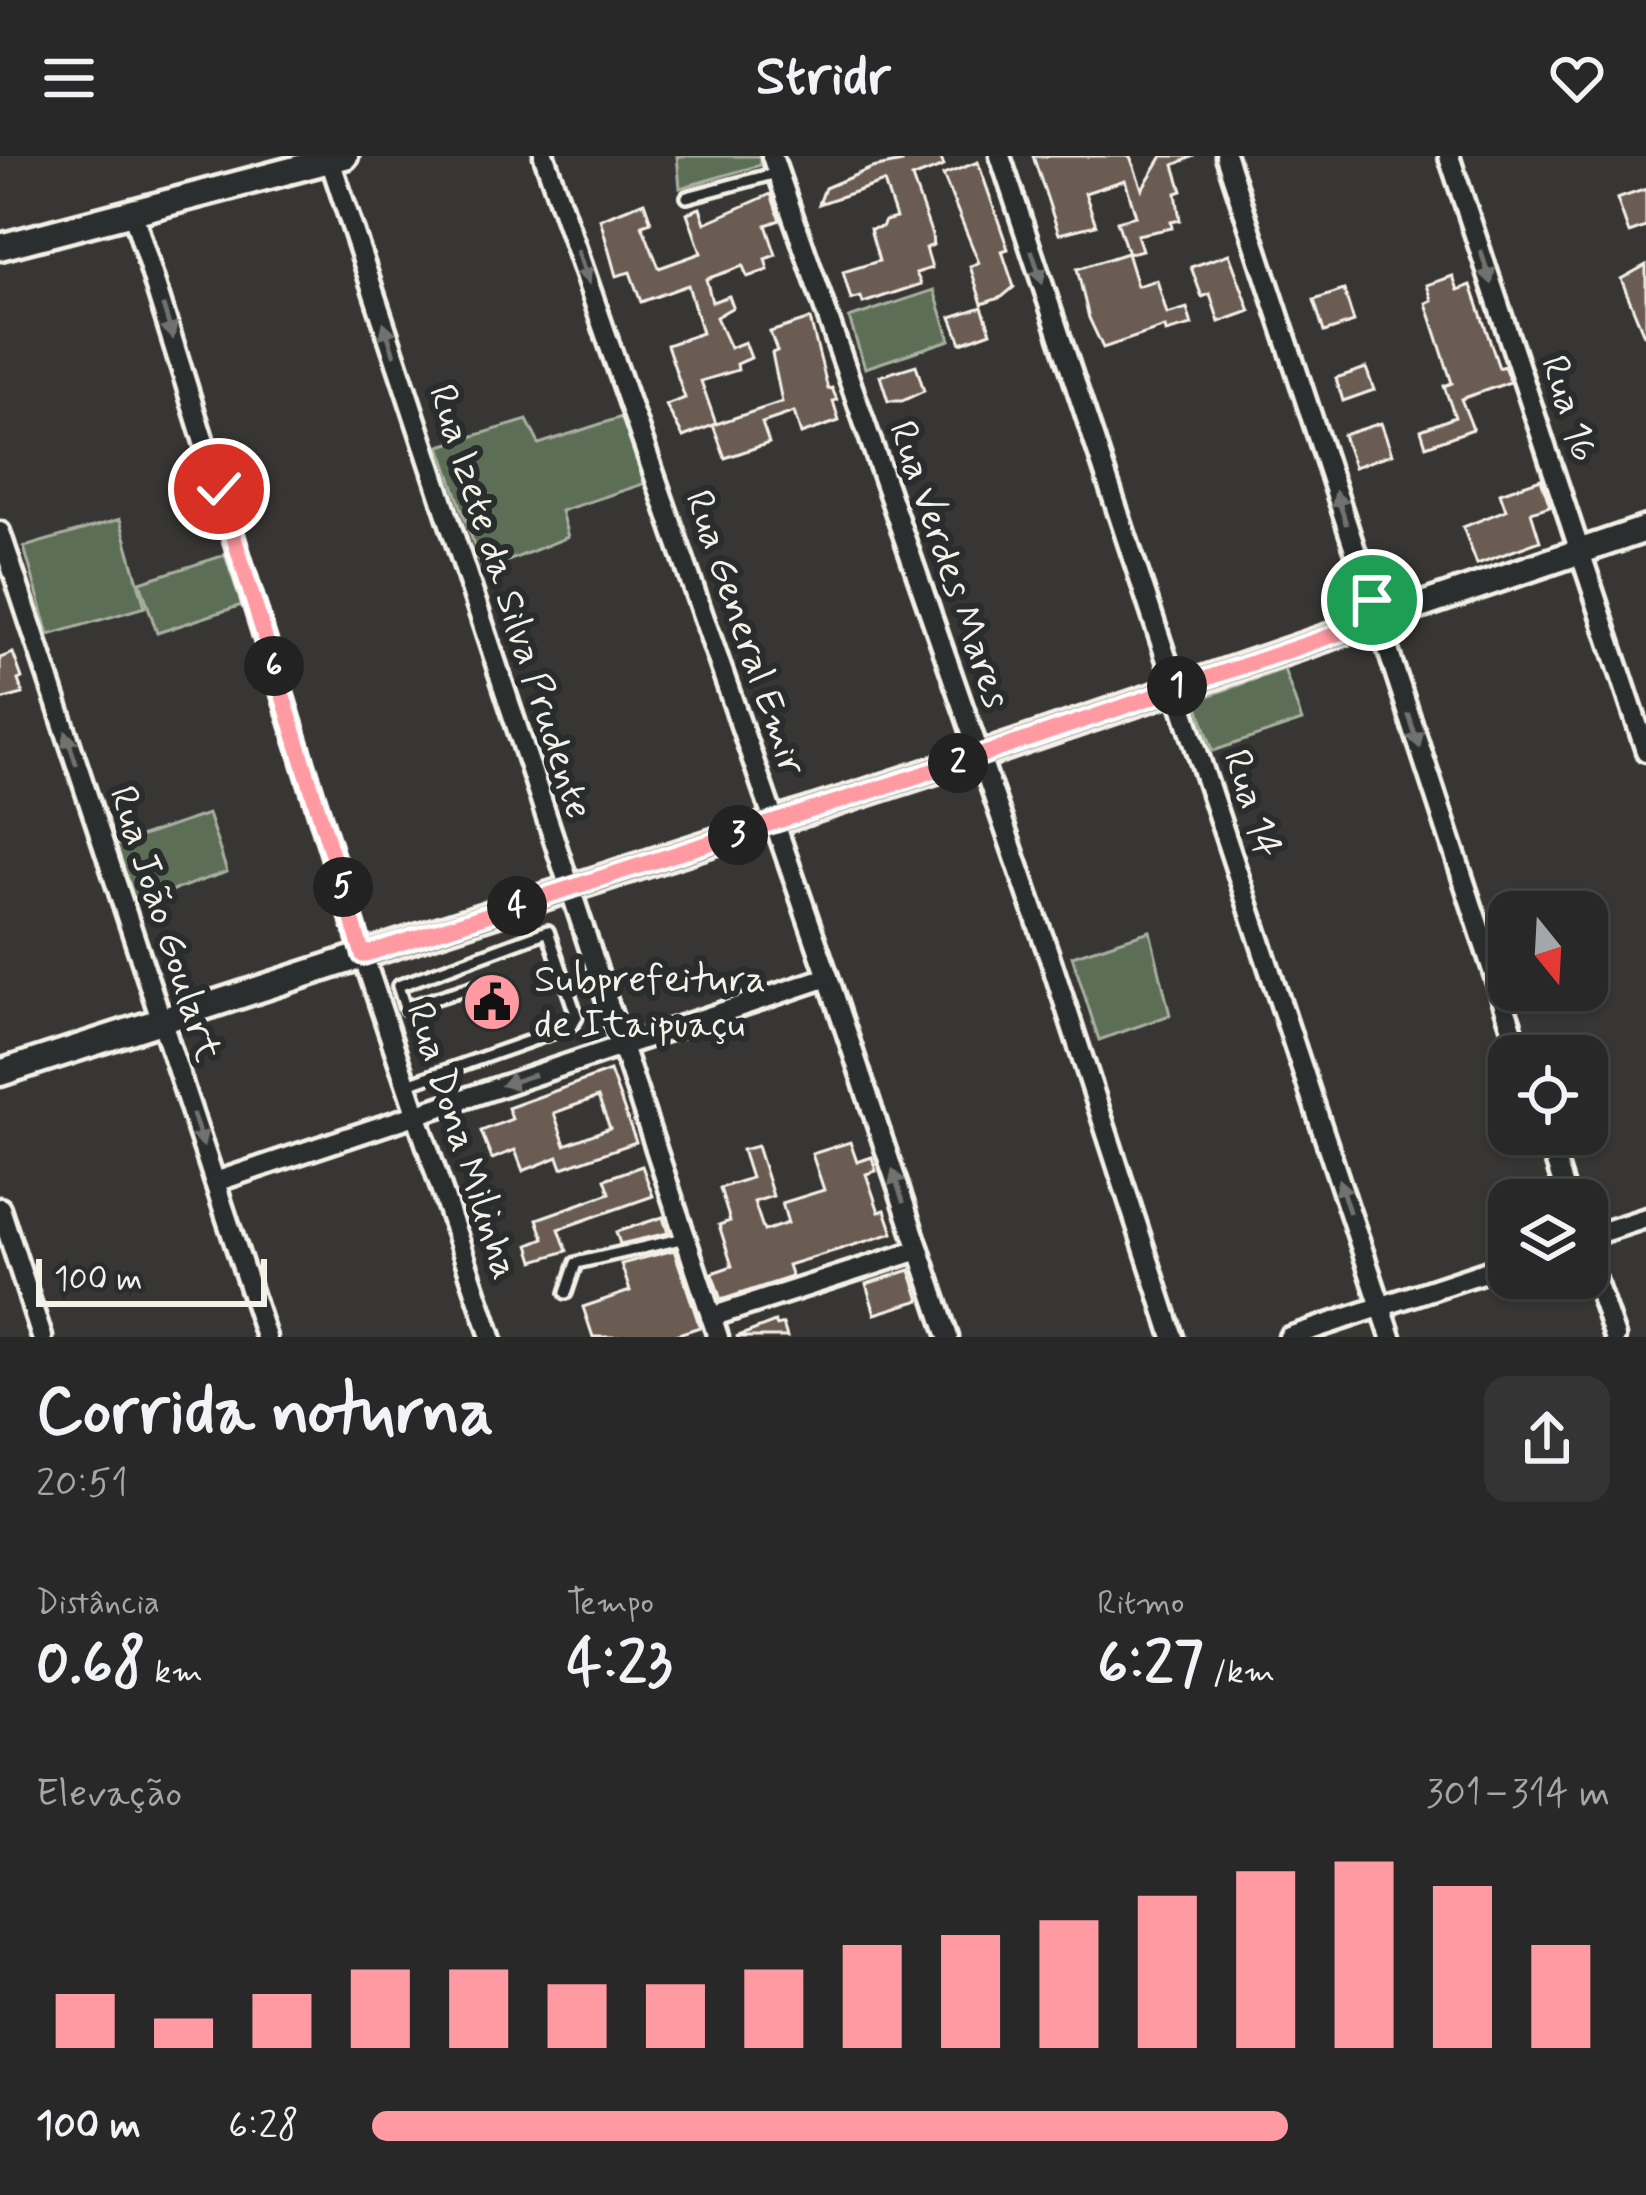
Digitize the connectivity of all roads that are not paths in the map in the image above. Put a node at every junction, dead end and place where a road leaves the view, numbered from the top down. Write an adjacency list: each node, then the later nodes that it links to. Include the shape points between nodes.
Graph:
1 (544, 156): 17 (street, Rua General Emir, one-way to 17)
2 (1000, 156): 14 (street, Rua 14, one-way to 14)
3 (1226, 156): 13 (street, one-way to 3)
4 (1448, 156): 12 (street, Rua 16, one-way to 12)
5 (338, 158): 8 (street); 18 (street, Rua Izete da Silva Prudente, one-way to 5)
6 (775, 164): 7 (lane); 16 (street, Rua Verdes Mares)
7 (687, 197)
8 (133, 210): 9 (street); 19 (street, Rua Dona Milinha, one-way to 19)
9 (0, 247)
10 (1646, 529): 12 (street)
11 (0, 532): 22 (street, Rua João Goulart, one-way to 11)
12 (1580, 550): 13 (street); 15 (street, Rua 16)
13 (1378, 620): 14 (street); 23 (street, one-way to 23)
14 (1177, 686): 16 (street); 37 (street, Rua 14, one-way to 14)
15 (1646, 751)
16 (979, 756): 17 (street); 44 (street, Rua Verdes Mares)
17 (775, 823): 18 (street); 20 (street, Rua General Emir)
18 (568, 890): 19 (street); 24 (street, Rua Izete da Silva Prudente)
19 (363, 955): 22 (street); 26 (street, Rua Dona Milinha)
20 (828, 977): 24 (street); 33 (street, Rua General Emir, one-way to 20)
21 (484, 983): 26 (lane, via 405,1008 398,986 548,931 577,1017)
22 (160, 1019): 25 (street); 28 (street, Rua João Goulart, one-way to 28)
23 (1514, 1035)
24 (621, 1046): 27 (street, one-way to 27); 32 (street, Rua Izete da Silva Prudente)
25 (0, 1073)
26 (408, 1084): 27 (street, Rua Dona Milinha)
27 (417, 1113): 28 (street); 41 (street, Rua Dona Milinha)
28 (215, 1182): 40 (street, Rua João Goulart)
29 (0, 1208): 39 (street)
30 (1646, 1218): 31 (street)
31 (1608, 1231)
32 (685, 1238): 35 (lane, via 577,1263); 38 (street, Rua Izete da Silva Prudente)
33 (920, 1250): 38 (street); 43 (street, Rua General Emir)
34 (1488, 1271): 37 (street)
35 (566, 1293)
36 (1602, 1299): 47 (street)
37 (1381, 1307): 45 (street); 46 (street, Rua 14)
38 (711, 1317): 42 (street, Rua Izete da Silva Prudente)
39 (42, 1337)
40 (266, 1337)
41 (491, 1337)
42 (718, 1337)
43 (948, 1337)
44 (1173, 1337)
45 (1289, 1337)
46 (1391, 1337)
47 (1615, 1337)

